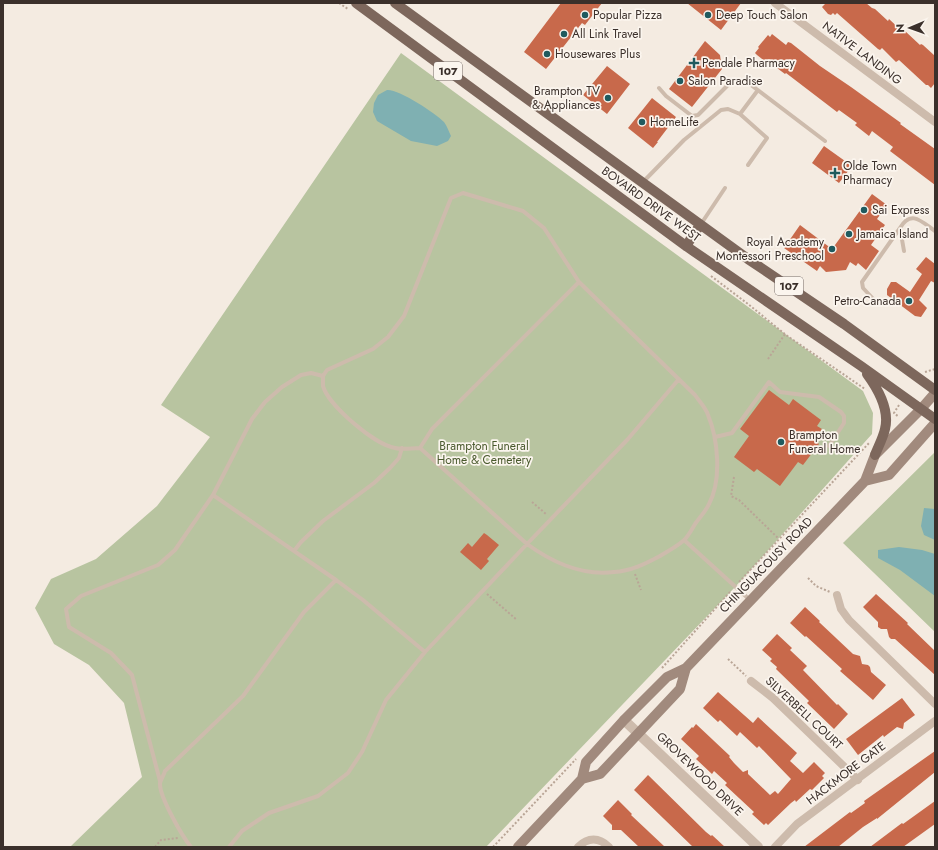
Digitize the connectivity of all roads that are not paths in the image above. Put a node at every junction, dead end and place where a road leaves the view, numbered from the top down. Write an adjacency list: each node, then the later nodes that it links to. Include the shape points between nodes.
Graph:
1 (356, 3): 15 (main road, BOVAIRD DRIVE WEST / 107)
2 (395, 3): 10 (main road, BOVAIRD DRIVE WEST / 107)
3 (775, 3): 7 (street, NATIVE LANDING)
4 (659, 88): 5 (lane, via 692,116 698,115 731,82 747,82)
5 (758, 90): 6 (lane); 8 (lane)
6 (740, 114): 9 (lane, via 767,138); 10 (lane, via 728,109 721,110 684,140)
7 (935, 122)
8 (825, 141)
9 (748, 165)
10 (642, 183): 12 (main road, BOVAIRD DRIVE WEST / 107)
11 (725, 188): 12 (lane)
12 (700, 225): 15 (main road); 22 (main road, BOVAIRD DRIVE WEST / 107)
13 (900, 228): 14 (lane, via 903,222 911,217); 16 (lane); 18 (lane, via 862,282 863,288)
14 (935, 231)
15 (686, 246): 19 (main road, BOVAIRD DRIVE WEST / 107)
16 (904, 251)
17 (579, 282): 20 (lane, via 544,228 523,211 463,193 451,198 404,316 388,338 372,349 327,370); 21 (lane); 30 (lane, via 432,429)
18 (877, 303)
19 (862, 366): 24 (main road, BOVAIRD DRIVE WEST / 107); 31 (main road, via 884,401 886,428)
20 (322, 376): 29 (lane, via 323,386 346,417 378,442); 33 (lane, via 301,375 282,386 265,402 252,419)
21 (679, 379): 27 (lane, via 695,394 708,414); 35 (lane, via 628,438)
22 (935, 390)
23 (935, 393): 24 (main road, CHINGUACOUSY ROAD)
24 (921, 409): 25 (main road, BOVAIRD DRIVE WEST / 107); 31 (main road, CHINGUACOUSY ROAD)
25 (935, 419)
26 (935, 423): 32 (main road, via 889,476)
27 (715, 437): 28 (lane, via 732,433 770,382 777,390 785,393 819,397 842,412 844,423); 34 (lane, via 718,468 716,486 710,503)
28 (829, 446)
29 (402, 448): 30 (lane); 36 (lane, via 399,458 390,468 323,521)
30 (420, 448): 35 (lane)
31 (875, 455): 32 (main road, CHINGUACOUSY ROAD)
32 (865, 481): 39 (main road, CHINGUACOUSY ROAD)
33 (213, 495): 36 (lane); 49 (lane, via 175,550 158,565 81,596 66,609 69,627 111,653 132,675)
34 (684, 540): 35 (lane, via 648,563 634,569 614,572 577,570 553,561); 39 (lane)
35 (527, 544): 40 (lane)
36 (294, 551): 37 (lane)
37 (336, 580): 40 (lane); 49 (lane, via 304,612 243,696 165,771)
38 (837, 594): 43 (street, via 841,609 849,620)
39 (750, 600): 41 (main road, CHINGUACOUSY ROAD)
40 (426, 652): 51 (lane, via 386,700 362,752 348,773 318,796 269,813 242,831)
41 (686, 668): 44 (main road, CHINGUACOUSY ROAD, via 667,677); 46 (main road, CHINGUACOUSY ROAD, via 680,689)
42 (751, 681): 48 (street, SILVERBELL COURT, via 773,698)
43 (935, 704)
44 (624, 720): 46 (street, GROVEWOOD DRIVE); 47 (main road, CHINGUACOUSY ROAD, via 586,762)
45 (935, 721): 48 (street, HACKMORE GATE)
46 (639, 733): 47 (main road, CHINGUACOUSY ROAD, via 600,774); 55 (street, GROVEWOOD DRIVE)
47 (582, 779): 52 (main road, CHINGUACOUSY ROAD)
48 (858, 780): 56 (street, HACKMORE GATE, via 797,824)
49 (160, 781): 50 (lane, via 160,792 183,838)
50 (191, 847)
51 (229, 847)
52 (518, 847)
53 (578, 847): 54 (street, via 596,839)
54 (609, 847)
55 (758, 847)
56 (775, 847)

